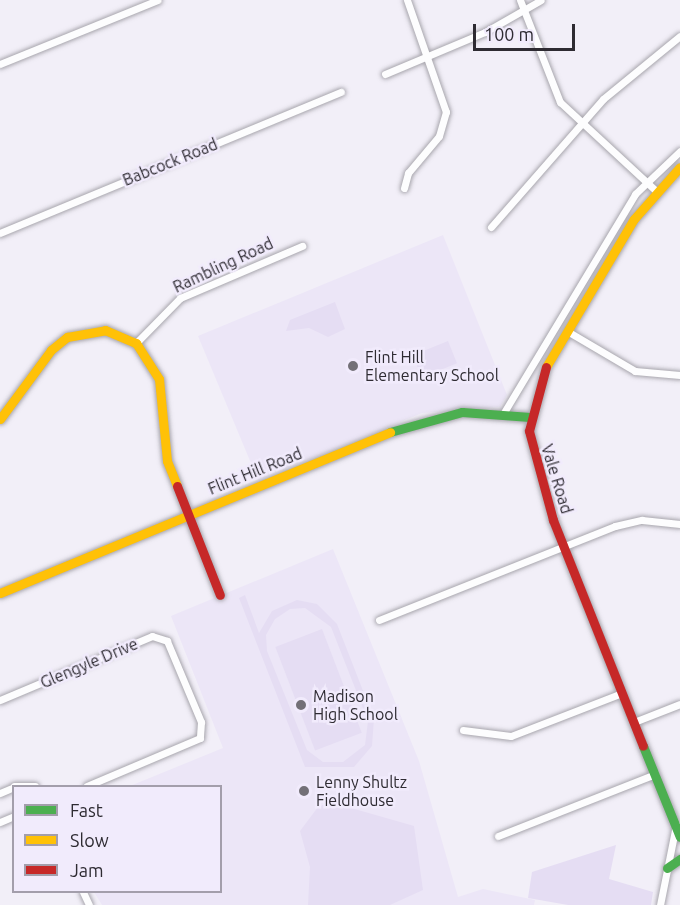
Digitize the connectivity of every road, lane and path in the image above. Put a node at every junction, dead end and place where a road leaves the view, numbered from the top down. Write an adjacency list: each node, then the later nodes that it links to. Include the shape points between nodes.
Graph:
1 (158, 0): 8 (street)
2 (407, 0): 7 (street)
3 (520, 0): 5 (street)
4 (541, 0): 5 (street)
5 (524, 11): 7 (street); 11 (street, via 555,93)
6 (680, 36): 11 (street, via 618,84)
7 (428, 56): 9 (street); 15 (street, via 444,99 446,121 408,173)
8 (0, 64)
9 (385, 74)
10 (340, 92): 18 (street, Babcock Road)
11 (580, 125): 14 (street); 17 (street)
12 (680, 151): 14 (street)
13 (680, 167): 16 (street, Vale Road)
14 (644, 181): 16 (street); 23 (street)
15 (404, 188)
16 (655, 190): 20 (street, Vale Road)
17 (491, 227)
18 (0, 233)
19 (302, 246): 21 (street, Rambling Road, via 180,298)
20 (567, 331): 22 (street, via 635,371); 24 (street, Vale Road, via 541,377)
21 (136, 343): 25 (street, via 105,330 67,337 51,350); 26 (street, via 159,378 164,448)
22 (680, 375)
23 (504, 414): 24 (street, Flint Hill Road); 26 (street, Flint Hill Road, via 462,412 419,421)
24 (530, 417): 28 (street, Vale Road, via 534,462)
25 (0, 419)
26 (188, 515): 29 (street, Flint Hill Road); 30 (street)
27 (680, 524): 28 (street, via 632,521)
28 (564, 545): 31 (street); 32 (street, Vale Road)
29 (0, 593)
30 (220, 595)
31 (379, 620)
32 (622, 693): 35 (street, Vale Road); 36 (street, via 511,736)
33 (0, 700): 38 (street, Glengyle Drive, via 152,636 166,641 201,722 200,738)
34 (680, 704): 35 (street)
35 (634, 722): 37 (street, Vale Road)
36 (463, 730)
37 (655, 774): 39 (street, Vale Road); 40 (street)
38 (89, 785)
39 (676, 825): 41 (street, Vale Road); 43 (street)
40 (498, 836)
41 (680, 837)
42 (680, 859): 43 (street)
43 (667, 868): 44 (street)
44 (660, 905)

